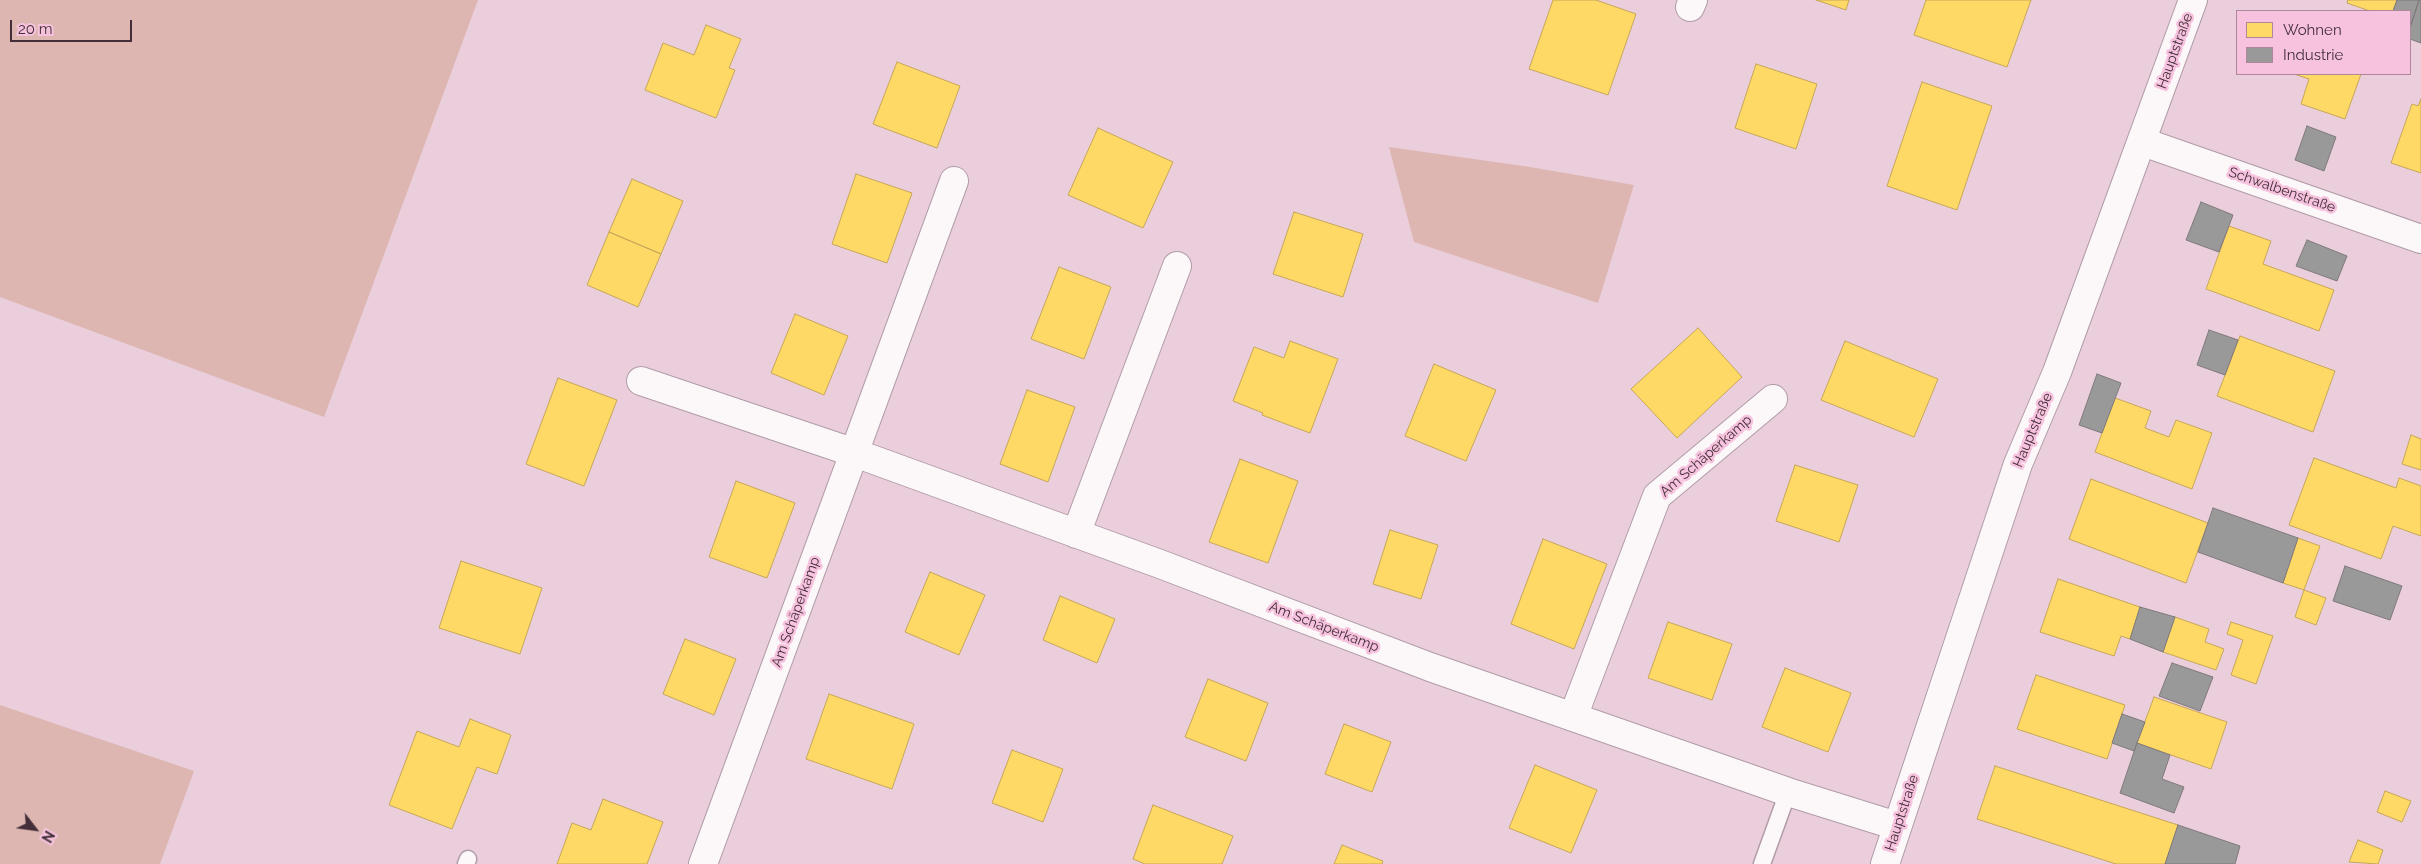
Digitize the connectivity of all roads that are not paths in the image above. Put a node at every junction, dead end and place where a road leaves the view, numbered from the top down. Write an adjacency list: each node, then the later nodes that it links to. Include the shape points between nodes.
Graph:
1 (2193, 0): 2 (street, Hauptstraße)
2 (2143, 142): 4 (street, Schwalbenstraße); 12 (street, Hauptstraße, via 2057,372 2018,464)
3 (954, 181): 8 (street, Am Schäperkamp)
4 (2421, 239)
5 (1177, 266): 9 (street)
6 (641, 380): 8 (street, Am Schäperkamp)
7 (1773, 399): 10 (street, Am Schäperkamp, via 1658,496)
8 (855, 453): 9 (street, Am Schäperkamp); 13 (street, Am Schäperkamp)
9 (1076, 534): 10 (street, Am Schäperkamp)
10 (1573, 717): 11 (street, Am Schäperkamp)
11 (1788, 792): 12 (street, Am Schäperkamp); 14 (lane)
12 (1897, 826): 15 (street, Hauptstraße)
13 (703, 864)
14 (1762, 864)
15 (1885, 864)

